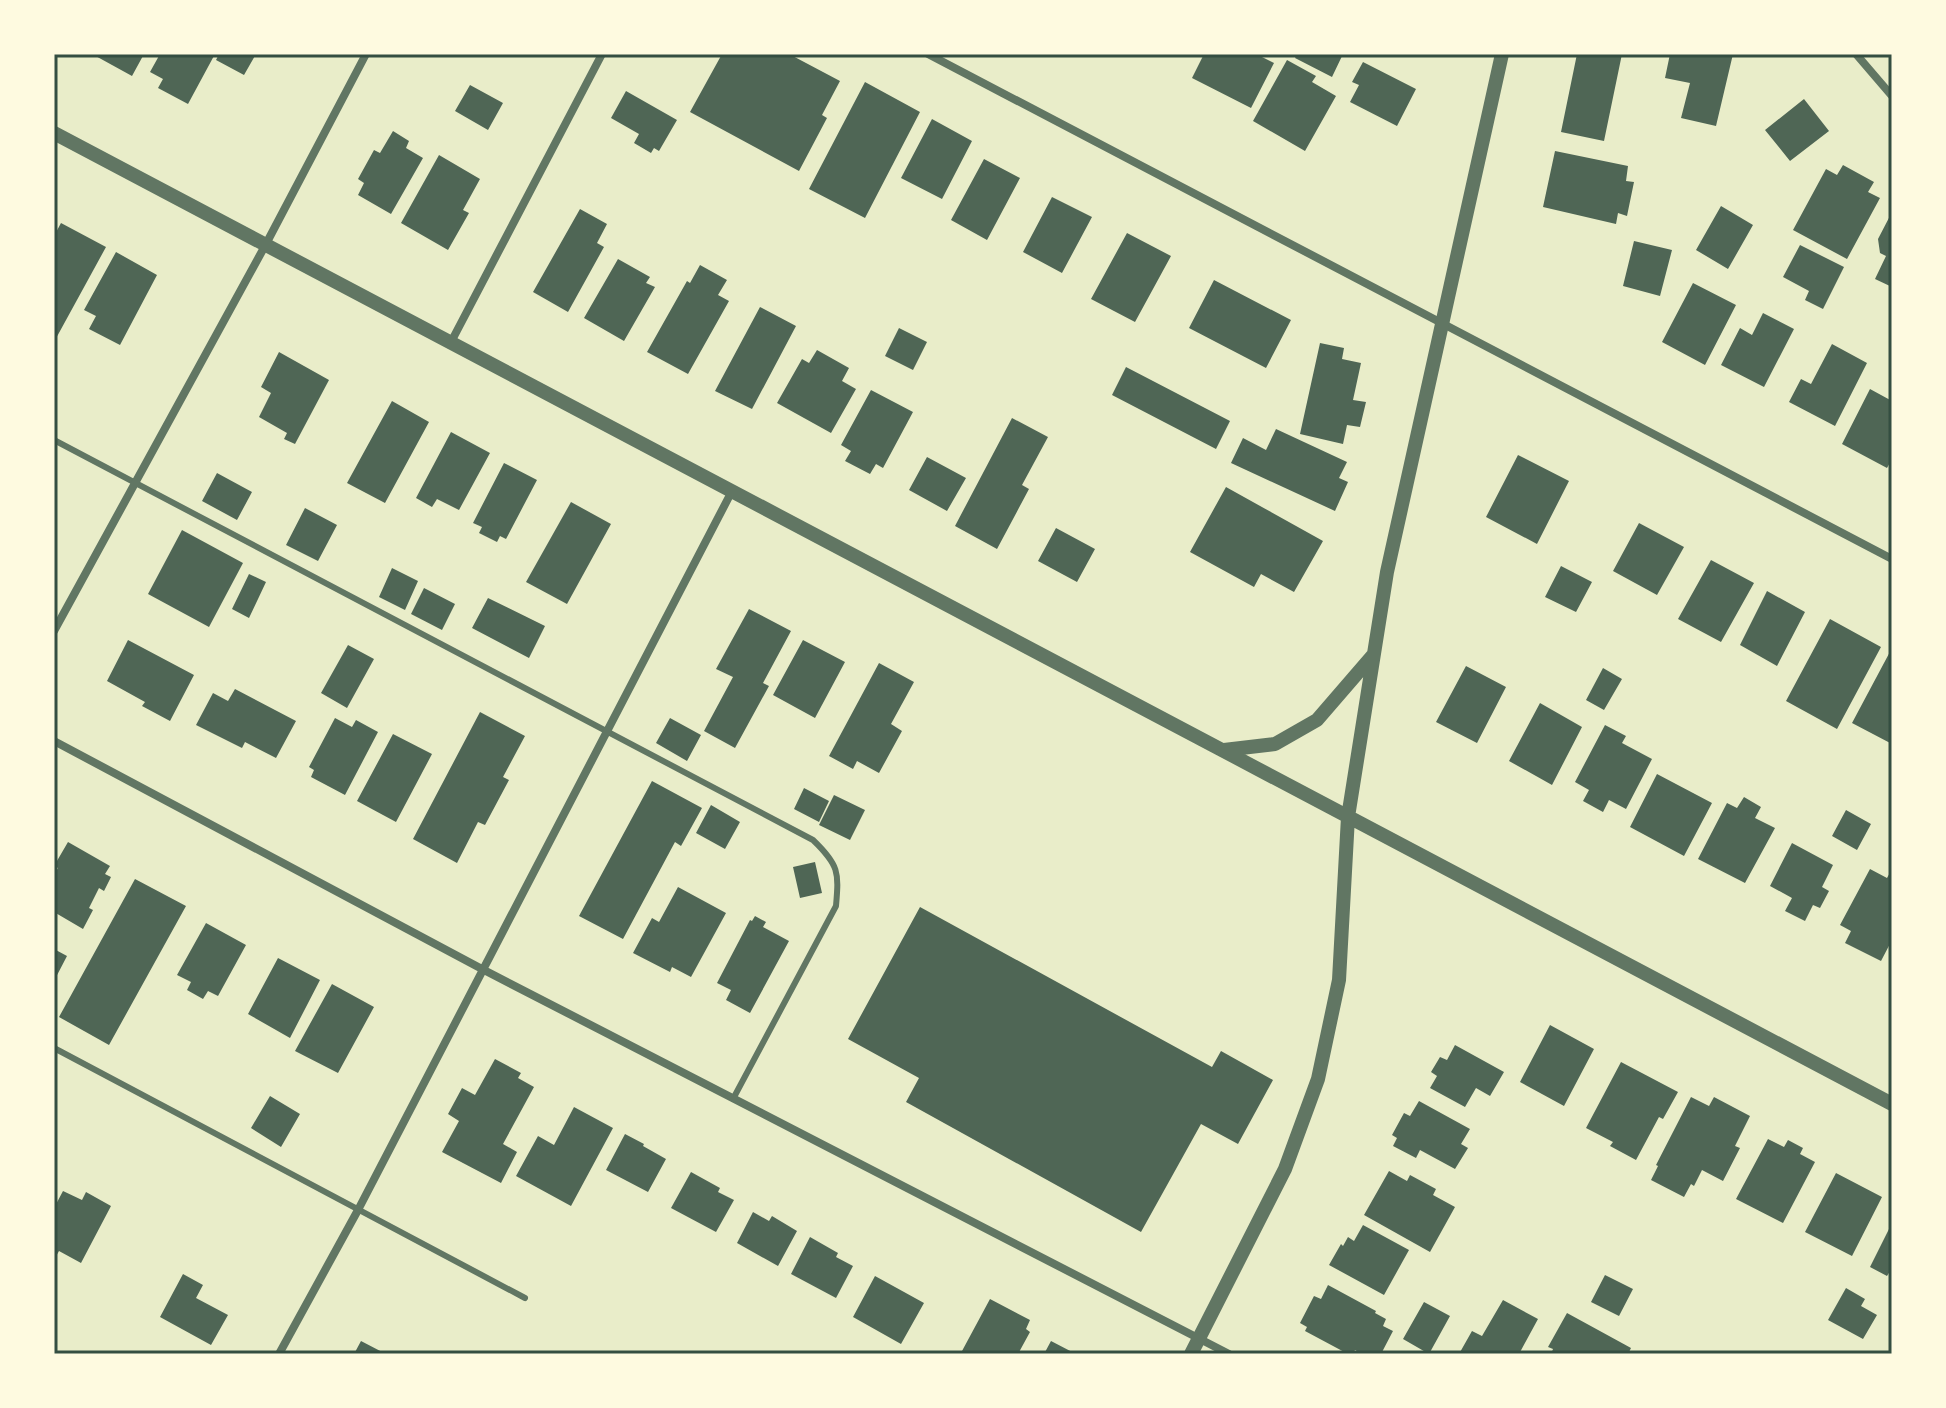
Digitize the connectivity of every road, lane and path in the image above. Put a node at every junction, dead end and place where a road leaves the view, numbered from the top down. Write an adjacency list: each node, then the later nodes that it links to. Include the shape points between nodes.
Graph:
1 (366, 54): 8 (street)
2 (602, 54): 10 (street)
3 (928, 54): 9 (street)
4 (1502, 54): 9 (street)
5 (1856, 54): 6 (street)
6 (1892, 96)
7 (54, 133): 8 (street)
8 (266, 244): 10 (street); 12 (street)
9 (1443, 324): 14 (street); 16 (street)
10 (450, 344): 13 (street)
11 (54, 440): 12 (lane)
12 (134, 484): 15 (street); 17 (lane)
13 (732, 491): 17 (street); 19 (street)
14 (1892, 559)
15 (54, 631)
16 (1374, 653): 19 (street, via 1317,720 1275,744); 20 (street)
17 (607, 731): 21 (street); 23 (lane, via 813,840 830,856 838,879 836,906)
18 (54, 741): 21 (street)
19 (1223, 750): 20 (street)
20 (1348, 817): 24 (street); 27 (street, via 1339,980 1318,1079 1285,1169)
21 (482, 969): 23 (street); 25 (street)
22 (54, 1048): 25 (lane)
23 (733, 1099): 27 (street)
24 (1892, 1104)
25 (358, 1210): 26 (lane); 28 (street)
26 (525, 1298)
27 (1199, 1338): 29 (street); 30 (street)
28 (279, 1354)
29 (1191, 1354)
30 (1229, 1354)

